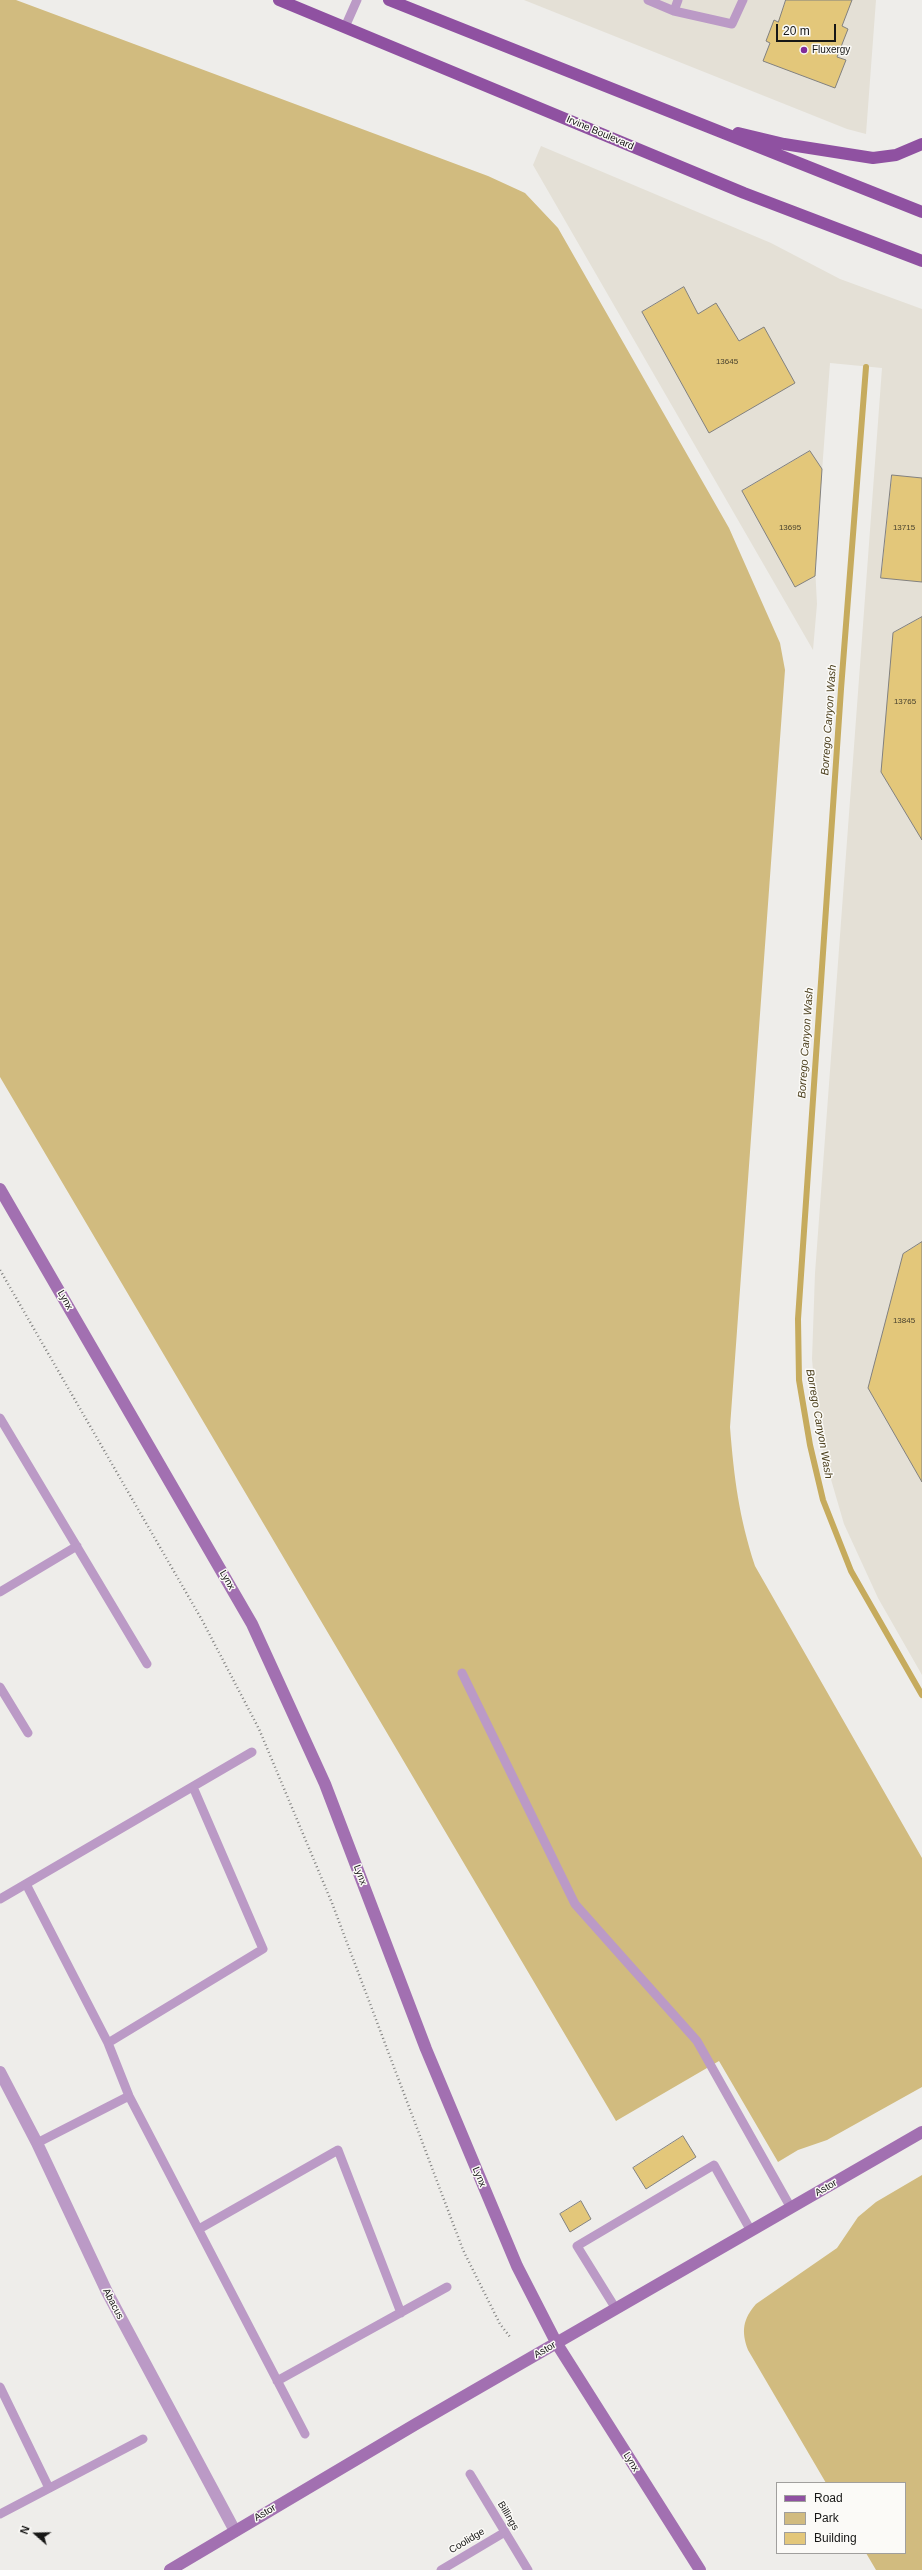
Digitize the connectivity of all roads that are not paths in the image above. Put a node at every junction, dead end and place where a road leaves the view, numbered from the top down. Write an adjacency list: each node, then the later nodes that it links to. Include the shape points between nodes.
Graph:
1 (279, 0): 8 (main road, Irvine Boulevard)
2 (357, 0): 8 (lane)
3 (389, 0): 9 (main road)
4 (648, 0): 7 (lane)
5 (678, 0): 7 (lane)
6 (743, 0): 7 (lane, via 732,24)
7 (674, 11)
8 (345, 27): 12 (main road, Irvine Boulevard, via 744,193)
9 (700, 125): 10 (main road, via 784,144 873,158 896,155); 11 (main road)
10 (922, 144)
11 (922, 212)
12 (922, 261)
13 (0, 1189): 36 (street, Lynx, via 252,1624 326,1784 461,2136 517,2266)
14 (0, 1418): 15 (lane)
15 (77, 1546): 16 (lane); 17 (lane)
16 (0, 1592)
17 (147, 1664)
18 (462, 1673): 30 (lane, via 575,1904 697,2041)
19 (0, 1687): 20 (lane)
20 (28, 1733)
21 (252, 1752): 22 (lane)
22 (192, 1787): 23 (lane); 25 (lane, via 262,1949)
23 (26, 1884): 24 (lane); 25 (lane)
24 (0, 1899)
25 (108, 2043): 27 (lane)
26 (0, 2072): 29 (street, Abacus)
27 (129, 2096): 29 (lane); 31 (lane)
28 (922, 2132): 30 (street, Astor)
29 (37, 2143): 44 (street, Abacus, via 107,2292)
30 (791, 2208): 32 (street, Astor)
31 (199, 2229): 35 (lane, via 338,2150); 37 (lane)
32 (751, 2231): 34 (street, Astor); 34 (lane, via 714,2165 577,2246)
33 (447, 2287): 35 (lane)
34 (616, 2310): 36 (street, Astor)
35 (401, 2313): 37 (lane)
36 (557, 2344): 44 (street, Astor); 49 (street, Lynx)
37 (277, 2381): 39 (lane)
38 (0, 2387): 42 (lane)
39 (305, 2434)
40 (143, 2438): 42 (lane)
41 (470, 2474): 45 (lane, Billings)
42 (49, 2488): 43 (lane)
43 (0, 2514)
44 (235, 2531): 46 (street, Astor)
45 (505, 2532): 47 (lane, Coolidge); 48 (lane, Billings)
46 (170, 2570)
47 (441, 2570)
48 (528, 2570)
49 (700, 2570)

